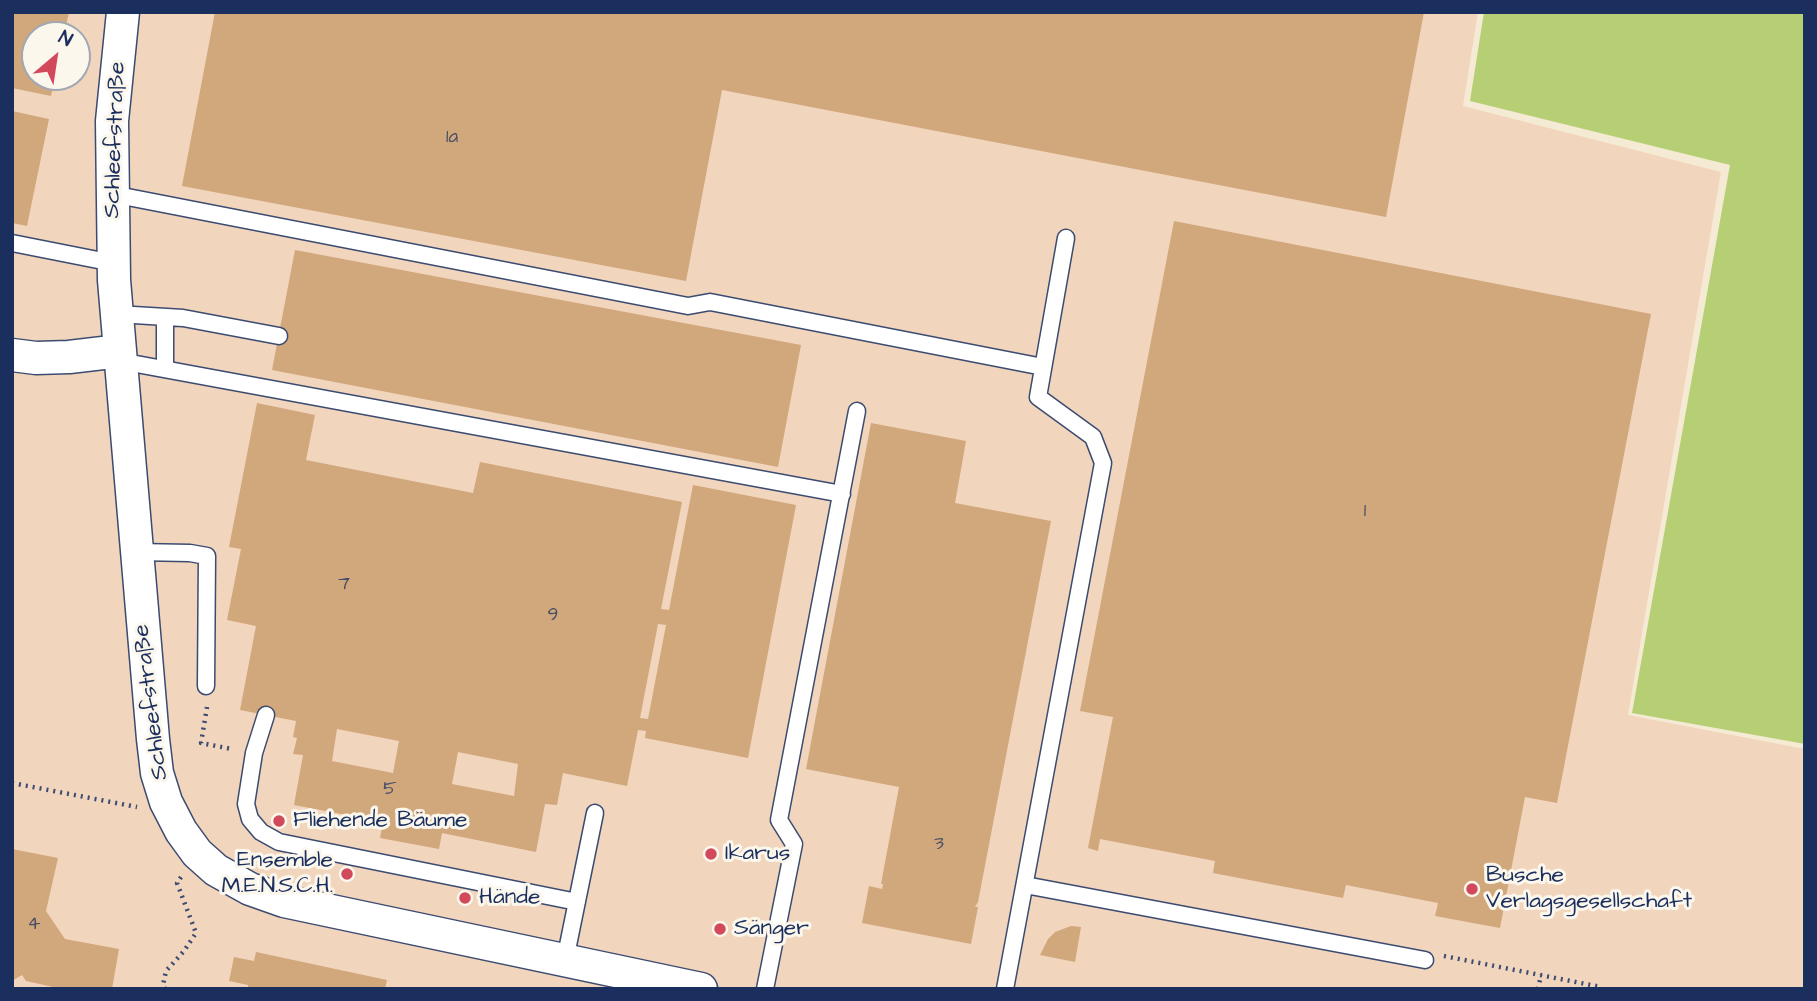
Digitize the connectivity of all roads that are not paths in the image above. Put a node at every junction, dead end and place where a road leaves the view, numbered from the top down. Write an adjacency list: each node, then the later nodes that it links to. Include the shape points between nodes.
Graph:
1 (123, 12): 2 (street, Schleefstraße)
2 (111, 194): 5 (street, Schleefstraße); 11 (lane, via 688,306 710,302)
3 (1066, 238): 11 (lane)
4 (12, 243): 5 (lane)
5 (113, 263): 6 (street, Schleefstraße)
6 (117, 314): 7 (lane); 10 (street, Schleefstraße)
7 (165, 317): 8 (lane); 12 (lane)
8 (279, 336)
9 (12, 355): 10 (street)
10 (120, 356): 12 (lane); 15 (street, Schleefstraße)
11 (1043, 367): 19 (lane, via 1038,397 1093,438 1103,463)
12 (165, 368): 14 (lane)
13 (858, 411): 14 (lane)
14 (842, 494): 24 (lane, via 779,820 794,844)
15 (136, 552): 16 (lane, via 207,556); 21 (street, Schleefstraße, via 157,773 166,802 197,853 233,880 284,901)
16 (206, 686)
17 (266, 715): 20 (lane, via 246,804 250,819 261,832 279,842)
18 (595, 813): 20 (lane)
19 (1025, 885): 22 (lane); 25 (lane)
20 (577, 902): 21 (lane)
21 (565, 960): 23 (street, Schleefstraße)
22 (1425, 960)
23 (701, 989)
24 (765, 989)
25 (1006, 989)

